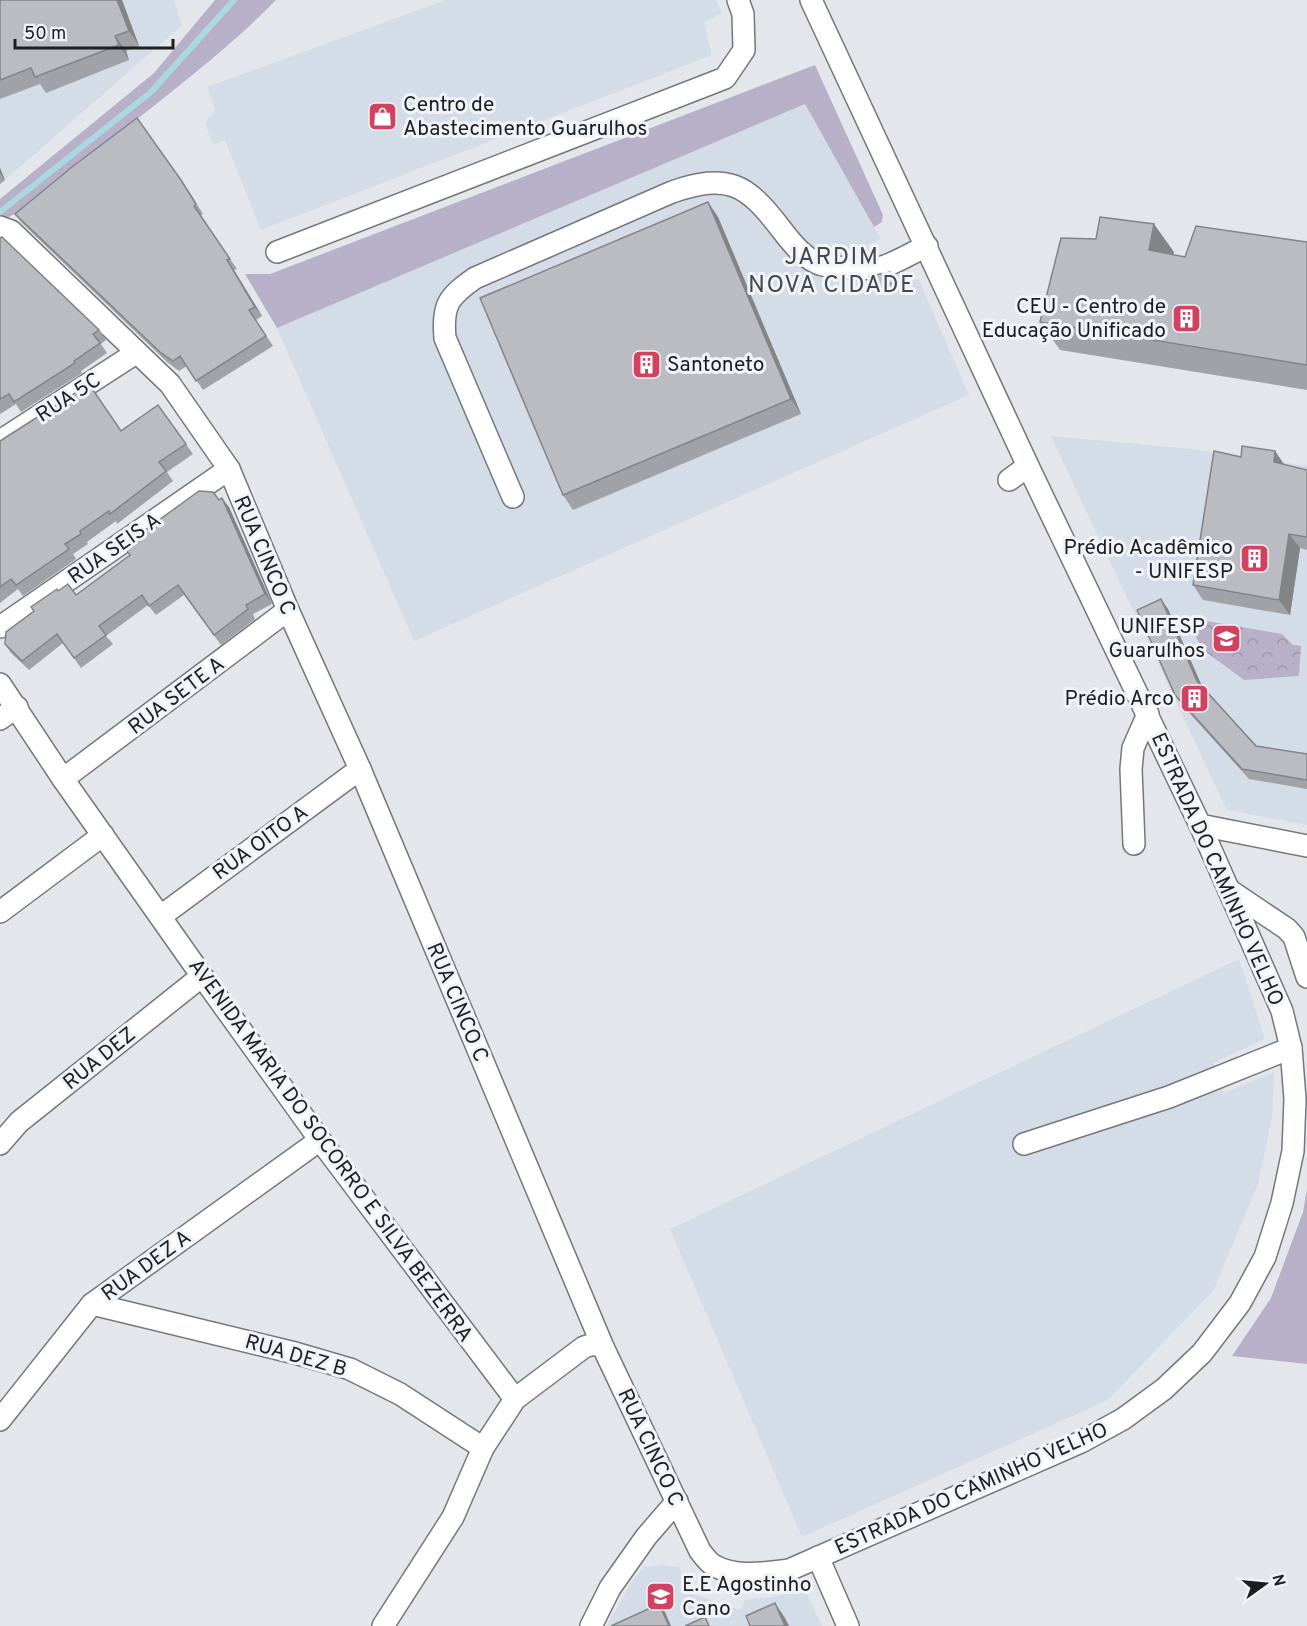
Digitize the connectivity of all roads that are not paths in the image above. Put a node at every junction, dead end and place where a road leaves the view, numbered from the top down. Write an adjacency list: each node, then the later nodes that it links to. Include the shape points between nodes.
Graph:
1 (738, 0): 5 (street, via 743,14 744,50 725,78)
2 (811, 0): 4 (street, ESTRADA DO CAMINHO VELHO)
3 (0, 227): 6 (street, RUA CINCO C, via 11,231)
4 (927, 246): 8 (street, ESTRADA DO CAMINHO VELHO); 11 (street, via 878,268 818,264 793,245 762,204 741,187 704,183 672,192 475,278 451,298 443,316 445,338)
5 (277, 252)
6 (136, 353): 7 (street, RUA 5C); 9 (street, RUA CINCO C, via 170,384)
7 (0, 441)
8 (1028, 466): 10 (street); 16 (street, ESTRADA DO CAMINHO VELHO)
9 (229, 469): 12 (street, RUA CINCO C); 13 (street, RUA SEIS A)
10 (1009, 480)
11 (513, 497)
12 (288, 610): 17 (street, RUA CINCO C); 18 (street, RUA SETE A)
13 (0, 627)
14 (0, 684): 15 (street, AVENIDA MARIA DO SOCORRO E SILVA BEZERRA)
15 (8, 713): 18 (street, AVENIDA MARIA DO SOCORRO E SILVA BEZERRA)
16 (1148, 714): 19 (street, ESTRADA DO CAMINHO VELHO); 21 (street, via 1133,748)
17 (360, 769): 25 (street, RUA OITO A); 34 (street, RUA CINCO C)
18 (63, 779): 20 (street, AVENIDA MARIA DO SOCORRO E SILVA BEZERRA)
19 (1200, 825): 22 (street); 23 (street, ESTRADA DO CAMINHO VELHO)
20 (103, 835): 24 (street); 25 (street, AVENIDA MARIA DO SOCORRO E SILVA BEZERRA)
21 (1134, 844)
22 (1307, 846)
23 (1229, 890): 27 (street, via 1287,929 1294,937); 28 (street, ESTRADA DO CAMINHO VELHO, via 1282,1011)
24 (0, 912)
25 (161, 916): 26 (street, AVENIDA MARIA DO SOCORRO E SILVA BEZERRA)
26 (202, 976): 30 (street, AVENIDA MARIA DO SOCORRO E SILVA BEZERRA); 31 (street, RUA DEZ, via 19,1122)
27 (1307, 977)
28 (1291, 1048): 29 (street, ESTRADA DO CAMINHO VELHO); 32 (street, via 1169,1097)
29 (1300, 1117): 39 (street, ESTRADA DO CAMINHO VELHO, via 1265,1257 1240,1303 1202,1353 1164,1389 1082,1442)
30 (320, 1140): 33 (street, RUA DEZ A); 35 (street, AVENIDA MARIA DO SOCORRO E SILVA BEZERRA)
31 (0, 1144)
32 (1024, 1144)
33 (92, 1304): 36 (street, RUA DEZ A); 37 (street, RUA DEZ B, via 350,1369 400,1394)
34 (603, 1347): 35 (street, via 584,1347); 38 (street, RUA CINCO C)
35 (515, 1399): 37 (street)
36 (0, 1420)
37 (483, 1448): 40 (street, via 453,1517)
38 (677, 1502): 39 (street, RUA CINCO C, via 700,1551 711,1564 728,1571 762,1574 789,1570); 41 (street, via 610,1588)
39 (818, 1557): 42 (street)
40 (383, 1626)
41 (591, 1626)
42 (848, 1626)

